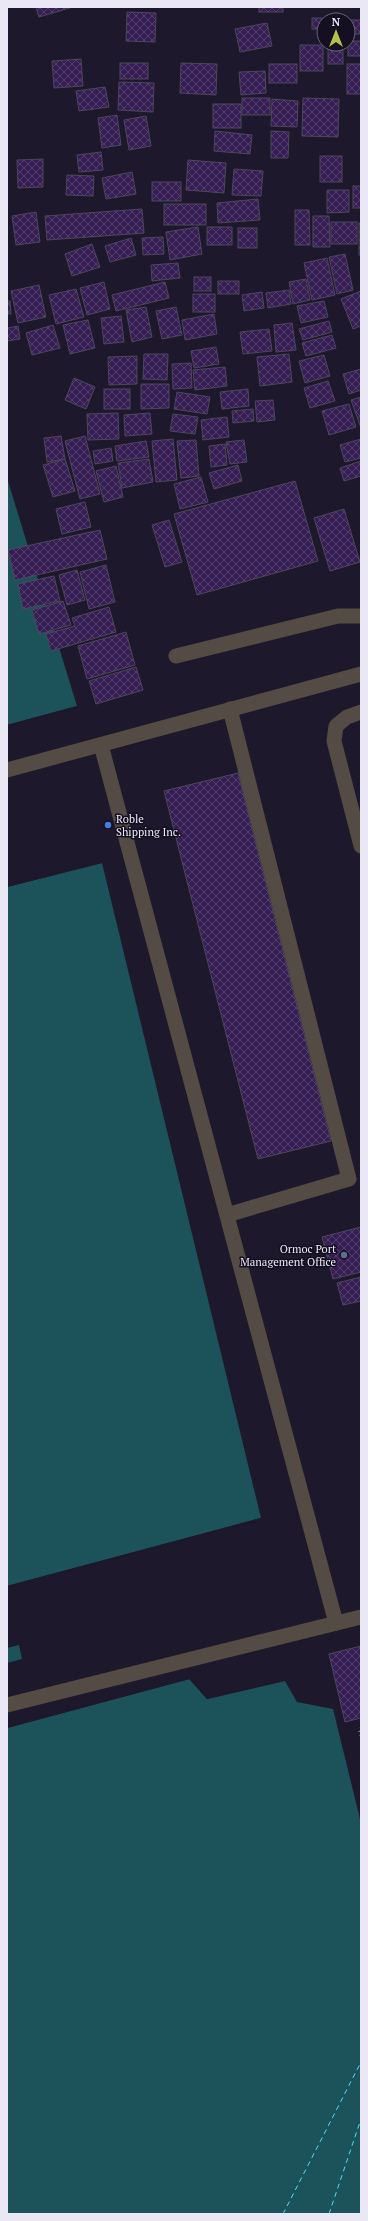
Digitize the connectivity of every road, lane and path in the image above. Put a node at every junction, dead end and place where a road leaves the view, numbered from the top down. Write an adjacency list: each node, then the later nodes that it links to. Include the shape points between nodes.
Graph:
1 (361, 616): 2 (lane, via 338,616)
2 (176, 656)
3 (361, 674): 4 (lane)
4 (230, 709): 6 (lane); 9 (lane, via 349,1179)
5 (361, 712): 8 (lane, via 347,717 336,726 334,741)
6 (101, 745): 7 (lane); 9 (lane)
7 (7, 770)
8 (361, 846)
9 (228, 1215): 11 (lane)
10 (361, 1617): 11 (lane)
11 (336, 1623): 12 (lane)
12 (7, 1705)
13 (361, 1728): 14 (path)
14 (361, 1737)

